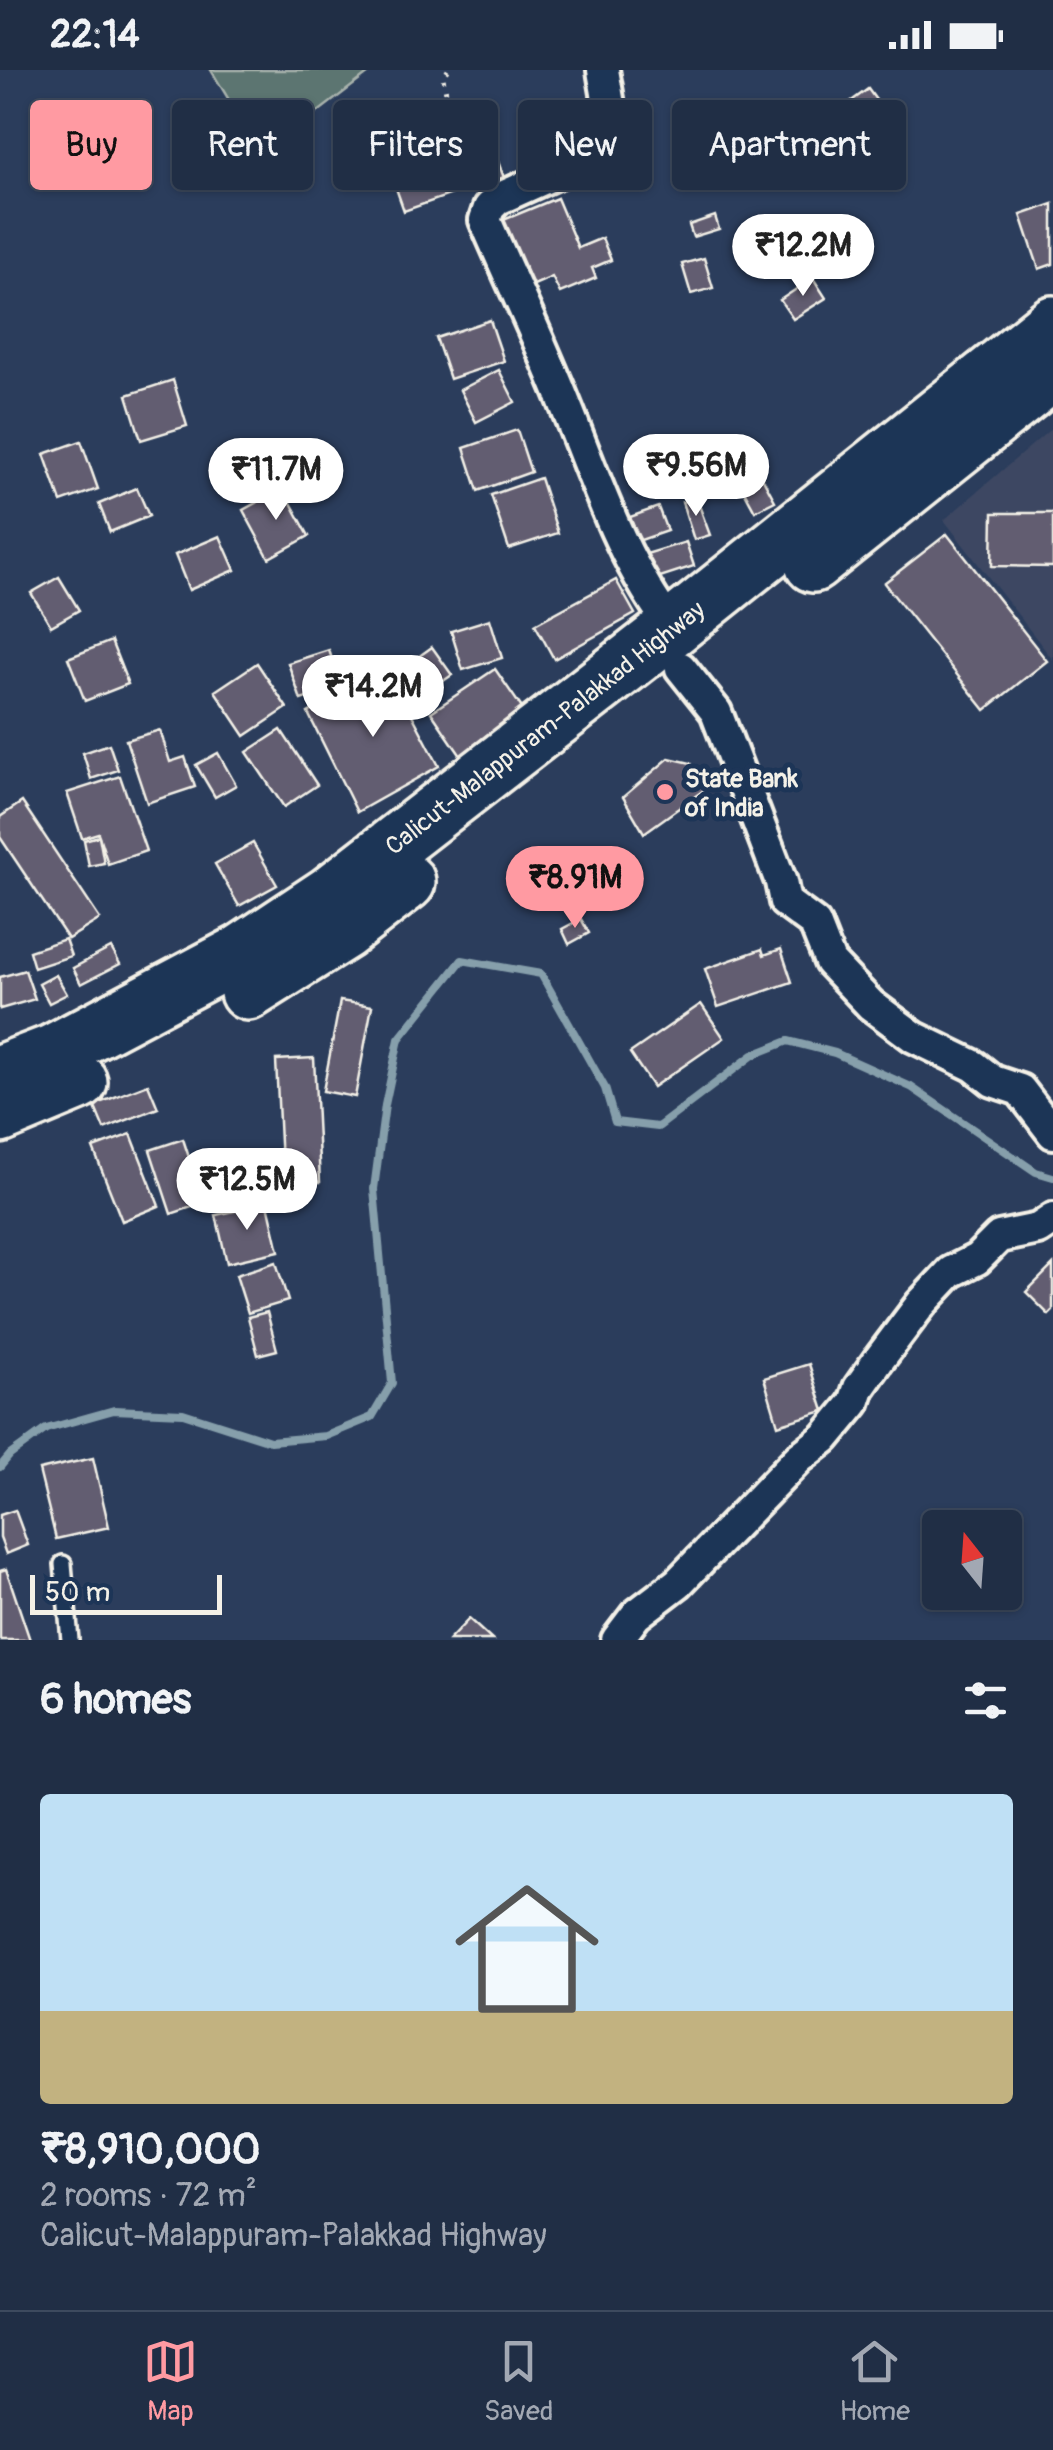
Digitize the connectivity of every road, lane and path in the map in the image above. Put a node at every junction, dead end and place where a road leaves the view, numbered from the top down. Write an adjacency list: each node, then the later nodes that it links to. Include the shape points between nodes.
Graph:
1 (448, 70): 3 (path, via 443,78 459,155)
2 (603, 70): 3 (street, via 616,146 498,200)
3 (485, 220): 6 (street, via 618,538)
4 (1053, 324): 6 (highway, Calicut-Malappuram-Palakkad Highway)
5 (1053, 372): 6 (highway, Calicut-Malappuram-Palakkad Highway)
6 (677, 648): 7 (highway, Calicut-Malappuram-Palakkad Highway, via 241,953 52,1053); 8 (highway, Calicut-Malappuram-Palakkad Highway, via 343,932 72,1086); 9 (street, via 716,712 785,902 815,924 830,962 870,1005 914,1037 1020,1090)
7 (0, 1073)
8 (0, 1115)
9 (1053, 1132)
10 (1053, 1219): 13 (street, via 999,1237 951,1272 825,1438)
11 (63, 1564): 12 (lane)
12 (70, 1640)
13 (617, 1640)

